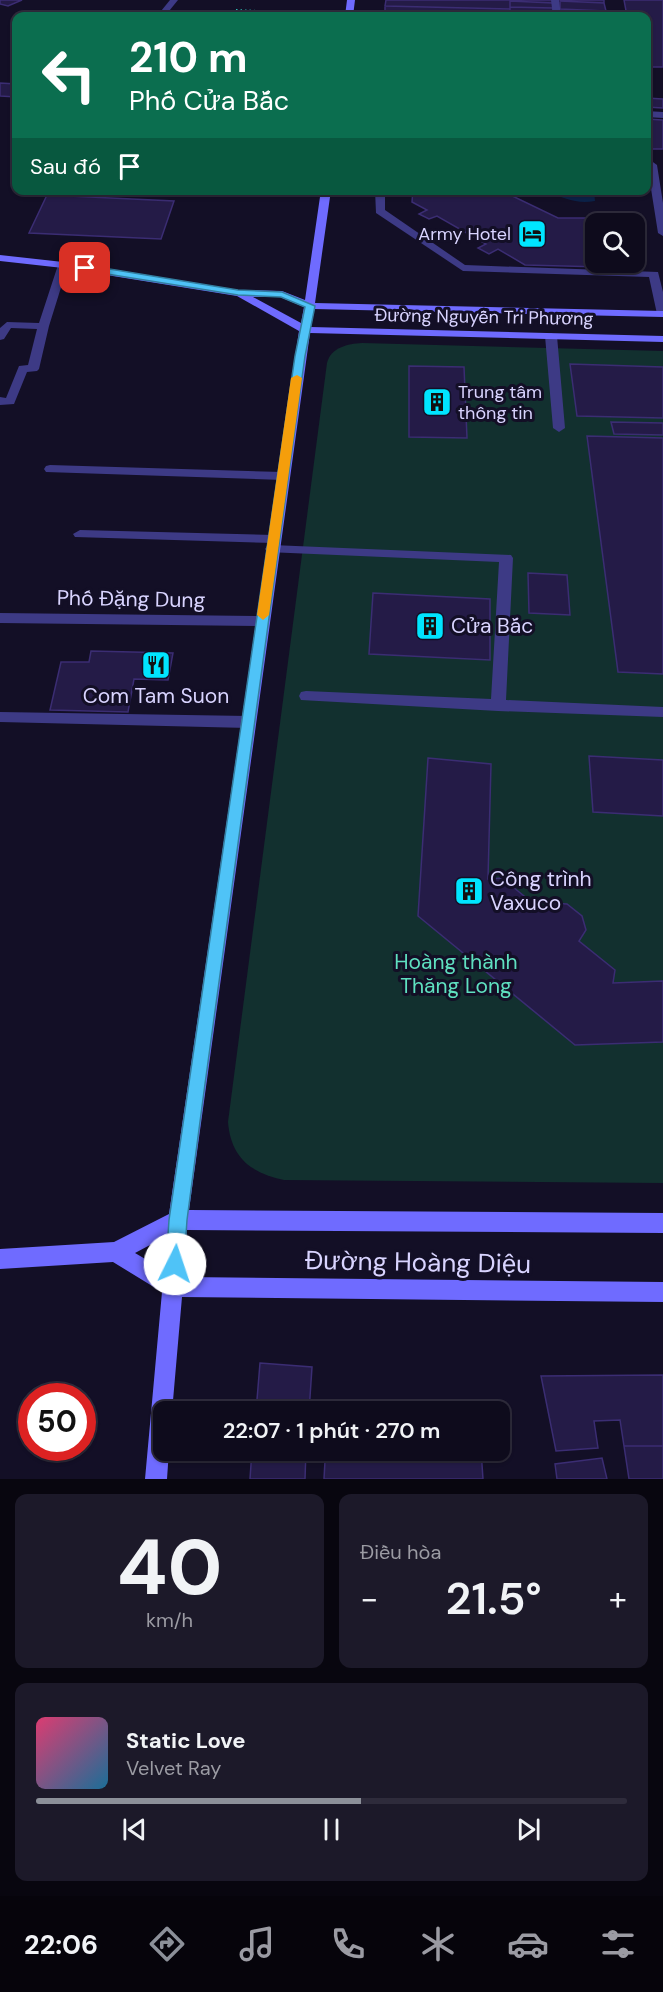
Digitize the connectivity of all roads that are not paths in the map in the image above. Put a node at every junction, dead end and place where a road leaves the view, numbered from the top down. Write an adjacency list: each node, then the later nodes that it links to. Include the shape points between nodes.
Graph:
1 (174, 0): 2 (street)
2 (164, 12)
3 (651, 164): 6 (street)
4 (325, 195): 10 (street)
5 (380, 195): 11 (street, via 380,211 463,268 654,274)
6 (663, 233)
7 (0, 258): 8 (street)
8 (63, 265): 9 (street); 12 (street)
9 (238, 292): 10 (street, via 282,294); 13 (street)
10 (310, 306): 11 (street, Đường Nguyễn Tri Phương); 13 (street)
11 (662, 314)
12 (43, 326): 15 (street, via 7,325); 17 (street, via 33,369 23,369 10,402)
13 (305, 330): 14 (street, Đường Nguyễn Tri Phương); 20 (street)
14 (550, 336): 16 (street, Đường Nguyễn Tri Phương); 18 (street)
15 (0, 337)
16 (663, 339)
17 (0, 401)
18 (560, 428)
19 (50, 469): 20 (street)
20 (283, 476): 22 (street)
21 (80, 534): 22 (street)
22 (273, 544): 24 (street); 26 (street, via 506,558)
23 (0, 618): 24 (street, Phố Đặng Dung)
24 (262, 621): 29 (street)
25 (306, 696): 26 (street)
26 (498, 706): 27 (street)
27 (663, 712)
28 (0, 717): 29 (street)
29 (248, 722): 30 (street)
30 (178, 1220): 31 (street, Đường Hoàng Diệu); 32 (street); 34 (street)
31 (663, 1223)
32 (115, 1252): 33 (street); 34 (street)
33 (0, 1259)
34 (173, 1287): 35 (street, Đường Hoàng Diệu); 36 (street)
35 (663, 1292)
36 (156, 1479)

